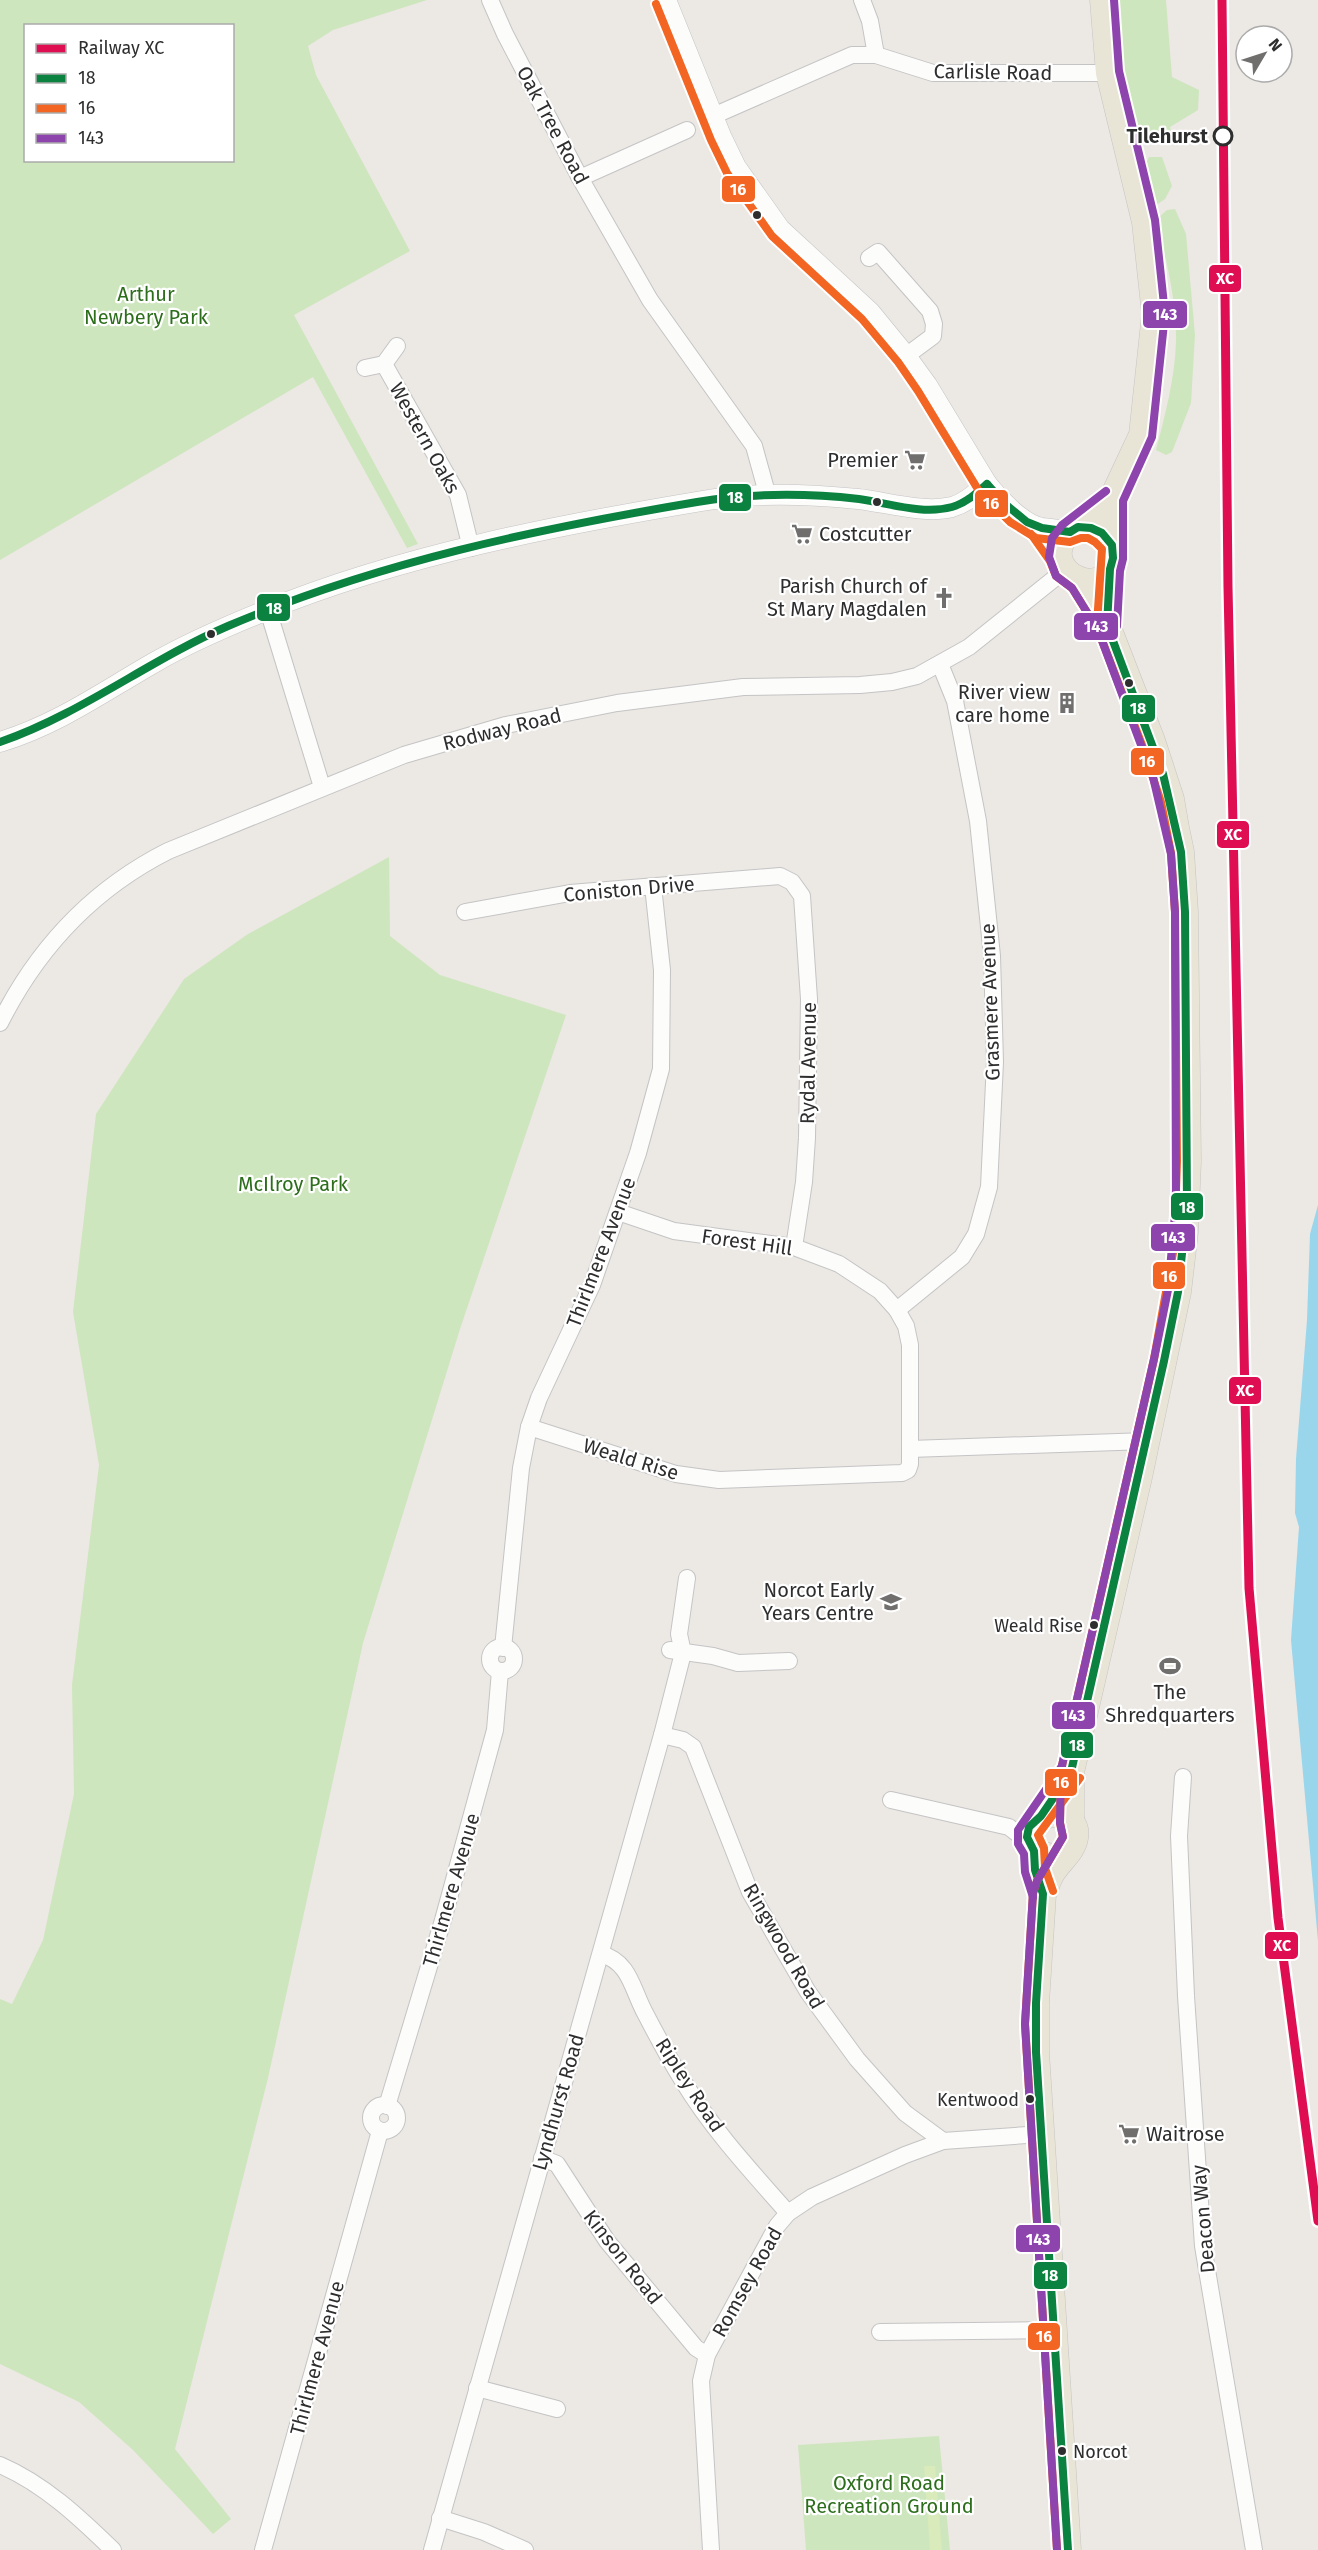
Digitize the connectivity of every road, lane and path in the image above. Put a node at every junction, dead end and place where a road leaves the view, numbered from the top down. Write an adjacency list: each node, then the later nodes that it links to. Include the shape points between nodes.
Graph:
1 (490, 0): 9 (street, Oak Tree Road)
2 (666, 0): 7 (street)
3 (862, 0): 5 (street)
4 (1103, 0): 6 (main road)
5 (876, 55): 6 (street, Carlisle Road, via 933,73); 7 (street, Carlisle Road, via 852,56)
6 (1109, 73): 17 (main road, via 1145,222 1155,314 1142,435)
7 (713, 116): 12 (street, via 736,167 780,229 870,312)
8 (687, 130): 9 (street)
9 (580, 178): 16 (street, Oak Tree Road, via 650,300 754,446)
10 (869, 258): 12 (street, via 878,252 930,311 933,336)
11 (397, 346): 13 (street, Western Oaks)
12 (906, 356): 15 (street)
13 (384, 364): 14 (street, Western Oaks); 20 (street, Western Oaks, via 458,495)
14 (365, 368)
15 (987, 484): 16 (street, via 961,503 942,508); 18 (street, via 1006,506)
16 (767, 493): 20 (street, via 652,509)
17 (1112, 499): 19 (main road); 21 (main road)
18 (1040, 528): 19 (street); 22 (street)
19 (1074, 530): 21 (main road, via 1097,530 1107,537); 22 (main road, via 1062,542)
20 (471, 548): 23 (street, via 340,584)
21 (1111, 557): 22 (main road, via 1103,577 1097,580); 24 (main road)
22 (1068, 569): 24 (main road); 25 (street, Rodway Road, via 969,647)
23 (268, 610): 26 (street, via 178,649 41,728); 27 (street)
24 (1107, 625): 36 (main road, via 1171,799 1181,852 1185,912 1185,1232 1178,1292)
25 (940, 664): 27 (street, Rodway Road, via 892,682 743,687 617,703 506,725 404,755); 34 (street, Grasmere Avenue, via 955,701 978,821 992,956 995,1062 989,1187 976,1234 962,1257)
26 (0, 742)
27 (322, 787): 31 (street, Rodway Road, via 168,851 122,876 86,906 50,945 12,998)
28 (792, 882): 29 (street, Coniston Drive, via 780,876); 33 (street, Rydal Avenue, via 802,896 809,999 804,1182)
29 (653, 886): 30 (street, Coniston Drive, via 570,893); 32 (street, Thirlmere Avenue, via 662,970 661,1069)
30 (465, 912)
31 (0, 1023)
32 (618, 1212): 33 (street, Forest Hill, via 674,1232); 35 (street, Thirlmere Avenue, via 592,1285)
33 (794, 1247): 34 (street, Forest Hill, via 838,1264 880,1291)
34 (897, 1310): 37 (street, via 910,1345)
35 (529, 1427): 37 (street, Weald Rise, via 676,1474 719,1480 902,1473 908,1470); 62 (street, Thirlmere Avenue, via 521,1468 503,1648 509,1650 513,1659 508,1669 501,1671 495,1730 387,2106 396,2114 397,2122 388,2131 380,2131)
36 (1147, 1441): 37 (street); 42 (main road)
37 (910, 1449)
38 (687, 1578): 39 (street, Lyndhurst Road)
39 (676, 1652): 40 (street, via 738,1663); 41 (street, Lyndhurst Road)
40 (789, 1661)
41 (662, 1735): 49 (street, Lyndhurst Road); 51 (street, Ringwood Road, via 693,1747 750,1892 808,1992 857,2059 905,2113)
42 (1071, 1772): 45 (main road); 46 (main road)
43 (1184, 1777): 67 (street, Deacon Way, via 1180,1859 1203,2246)
44 (891, 1800): 46 (street)
45 (1071, 1823): 46 (main road, via 1054,1814); 47 (main road, via 1076,1837)
46 (1029, 1831): 47 (main road, via 1048,1858); 48 (main road)
47 (1062, 1857): 48 (main road)
48 (1043, 1894): 50 (main road, via 1035,2031)
49 (601, 1954): 52 (street, Lyndhurst Road); 53 (street, Ripley Road, via 614,1957 625,1970 683,2082 734,2152)
50 (1042, 2134): 51 (street, Romsey Road); 54 (main road)
51 (943, 2141): 53 (street, Romsey Road, via 812,2197)
52 (542, 2158): 56 (street, Kinson Road, via 557,2164 607,2241 696,2348); 57 (street, Lyndhurst Road)
53 (789, 2213): 56 (street, Romsey Road, via 777,2226)
54 (1053, 2330): 55 (street); 66 (main road)
55 (880, 2332)
56 (707, 2355): 65 (street, Romsey Road, via 701,2381)
57 (477, 2388): 58 (street); 60 (street, Lyndhurst Road)
58 (556, 2409)
59 (0, 2465): 61 (street, via 73,2511)
60 (440, 2518): 63 (street, Lyndhurst Road); 64 (street)
61 (113, 2550)
62 (263, 2550)
63 (432, 2550)
64 (525, 2550)
65 (711, 2550)
66 (1068, 2550)
67 (1254, 2550)

